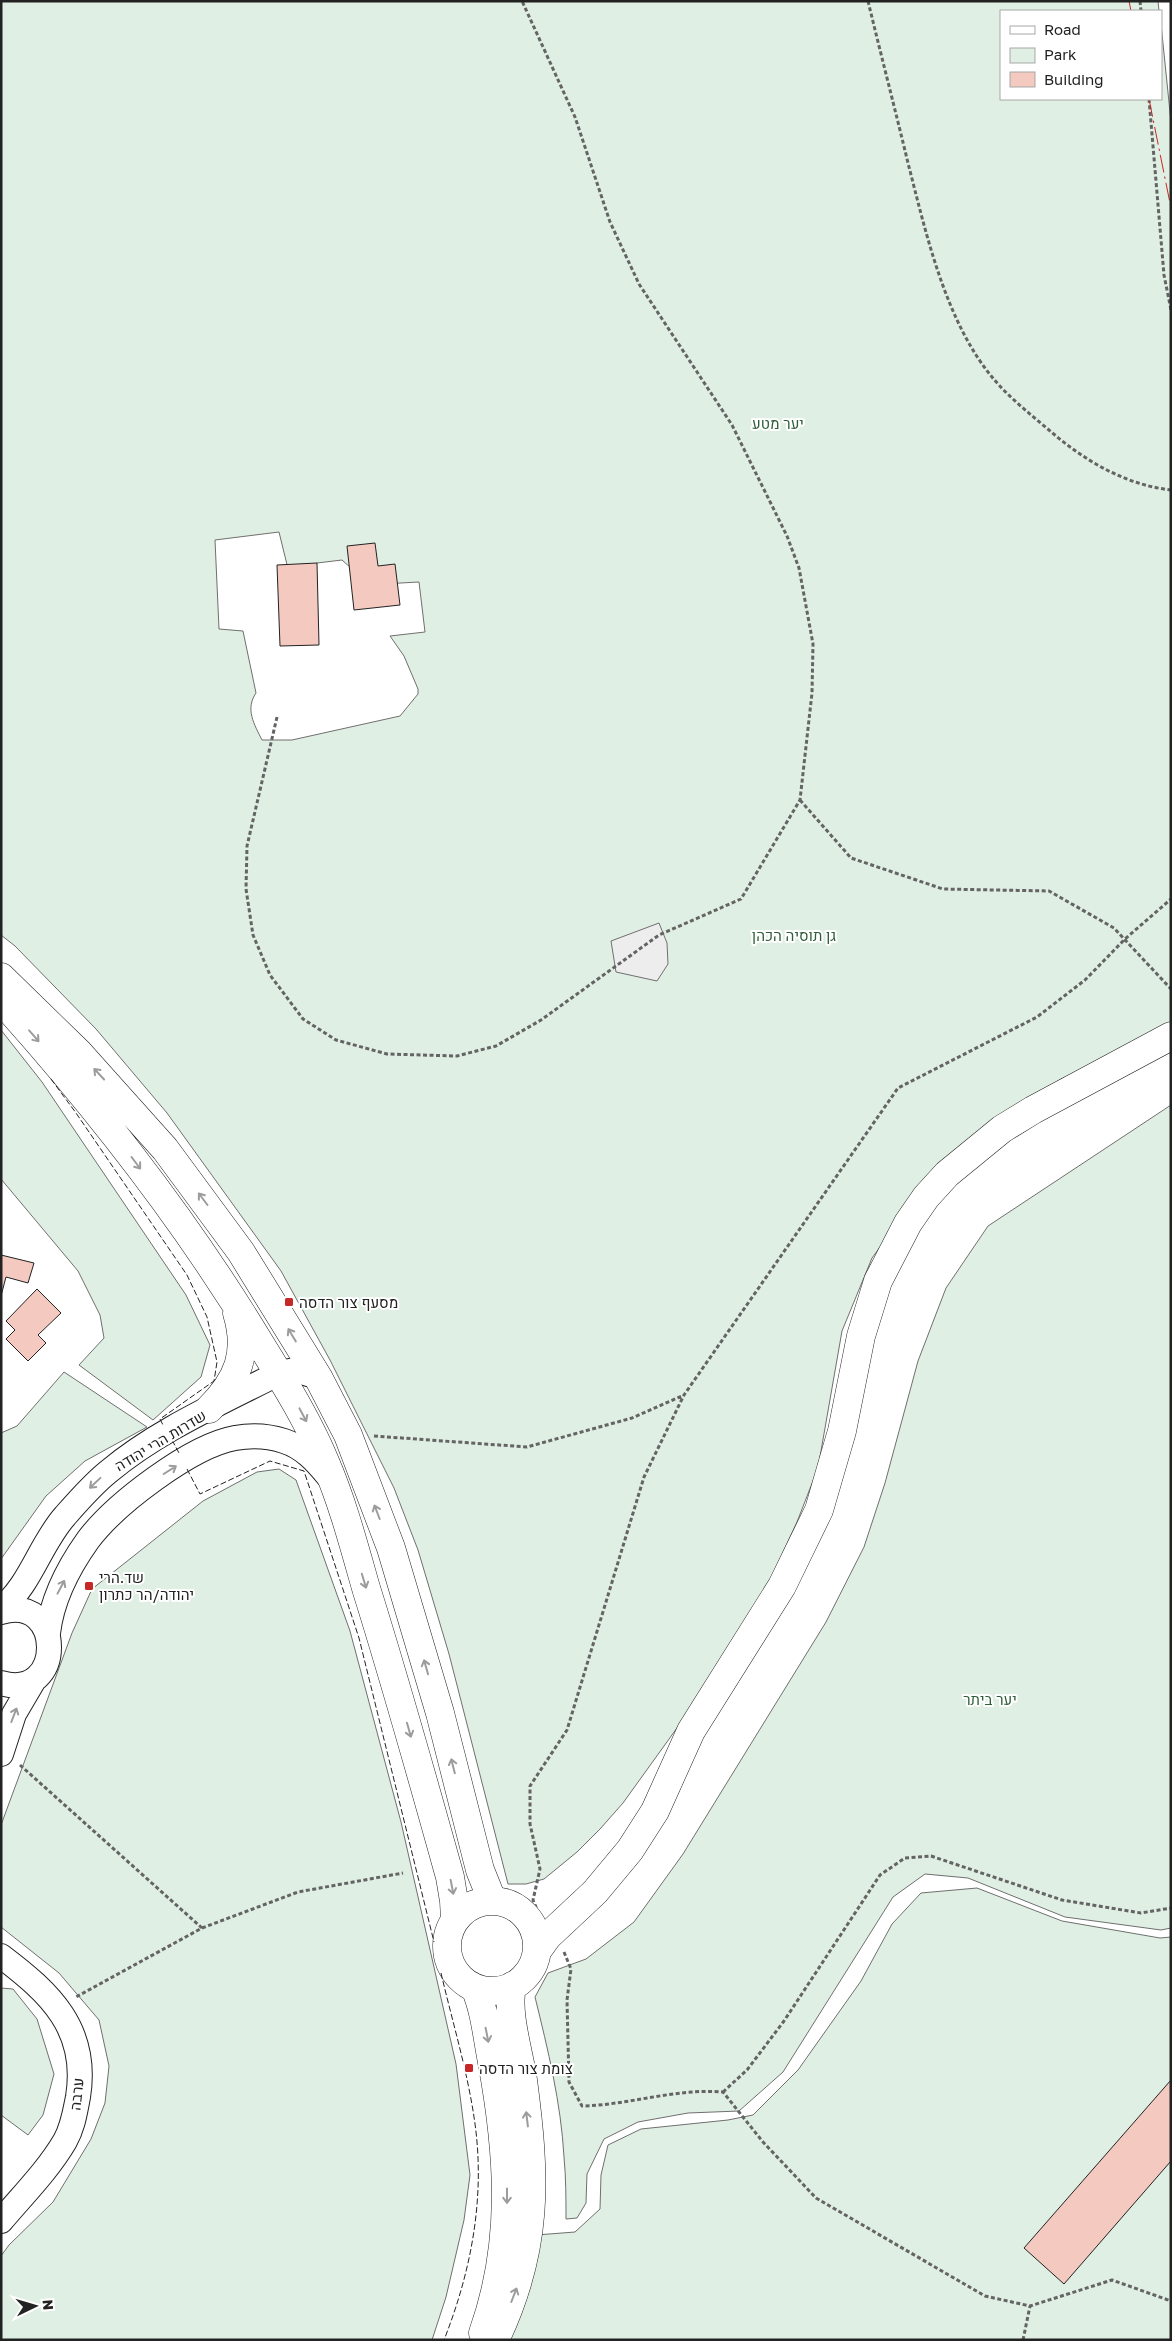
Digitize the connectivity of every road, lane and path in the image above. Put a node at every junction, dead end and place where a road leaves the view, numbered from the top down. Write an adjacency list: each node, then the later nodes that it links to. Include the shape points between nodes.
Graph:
1 (522, 1): 7 (path, via 575,116 610,222 639,284 732,425 799,568 813,644 812,693)
2 (868, 1): 5 (path, via 931,252 962,329 991,376 1021,407 1078,454 1119,476 1153,488)
3 (1149, 100): 4 (path, via 1164,275)
4 (1171, 310)
5 (1171, 490)
6 (277, 717): 7 (path, via 247,846 246,889 253,935 270,975 303,1019 336,1040 387,1054 457,1056 496,1046 541,1020 659,935 741,899)
7 (800, 800): 9 (path, via 852,858 943,889 1049,891 1114,928)
8 (1171, 899): 9 (path)
9 (1125, 939): 11 (path); 17 (path, via 1085,980 1037,1017 898,1088)
10 (1, 977): 16 (main road, one-way to 10, via 241,1252 165,1149 79,1053)
11 (1171, 989)
12 (1, 1000): 14 (main road, one-way to 14, via 130,1154)
13 (1171, 1036): 30 (main road, via 1002,1129 947,1174 926,1198 908,1224 878,1282 863,1327 842,1431 819,1510 782,1586 691,1731 655,1812 613,1872 595,1892)
14 (230, 1292): 15 (main road); 18 (main road, via 241,1328 240,1362 232,1381)
15 (279, 1373): 16 (street, שדרות הרי יהודה, via 294,1370); 18 (street, שדרות הרי יהודה); 20 (main road, one-way to 20)
16 (318, 1377): 19 (main road)
17 (684, 1395): 19 (path, via 632,1418 527,1447); 30 (path, via 644,1477 567,1730 530,1786 530,1824 540,1869 533,1900)
18 (209, 1409): 21 (street, שדרות הרי יהודה, one-way to 21, via 133,1453 86,1492 62,1519 15,1598)
19 (348, 1435): 27 (main road, one-way to 19, via 480,1870 440,1713 391,1548)
20 (334, 1484): 22 (street, שדרות הרי יהודה, one-way to 20, via 57,1594 88,1540 129,1498 206,1449 235,1438 254,1436 284,1440 311,1456); 29 (main road, one-way to 29, via 396,1683 450,1877)
21 (1, 1611): 22 (street, via 21,1611 33,1616)
22 (48, 1633): 23 (street, שדרות הרי יהודה, via 49,1659)
23 (34, 1680): 24 (street, via 22,1685); 25 (street, one-way to 23, via 18,1706)
24 (1, 1683)
25 (2, 1752): 31 (path)
26 (403, 1873): 31 (path, via 298,1892)
27 (492, 1900): 29 (main road, via 471,1905); 30 (main road, via 514,1906)
28 (1171, 1908): 36 (path, via 1141,1912 1062,1900 931,1856 905,1858 880,1875 784,2021 747,2070)
29 (454, 1920): 34 (main road, via 447,1941 450,1962 457,1975)
30 (537, 1927): 33 (main road, via 529,1972); 36 (path, via 564,1953 571,1969 567,2000 569,2082 582,2106 607,2106 699,2090)
31 (202, 1928): 35 (path)
32 (6, 1961): 35 (street, ערבה, via 42,1988)
33 (512, 1986): 34 (main road, via 489,1991); 41 (main road, one-way to 33, via 519,2283 532,2200 529,2133 511,2006)
34 (475, 1988): 40 (main road, one-way to 40, via 497,2089 506,2164 507,2210 504,2245)
35 (58, 2007): 37 (street, ערבה, via 70,2028 78,2056 80,2083 75,2115 66,2139 51,2162)
36 (723, 2092): 39 (path, via 763,2142 816,2198 985,2296)
37 (1, 2221)
38 (1171, 2301): 39 (path, via 1112,2280)
39 (1030, 2306): 42 (path)
40 (480, 2340)
41 (495, 2340)
42 (1023, 2340)

